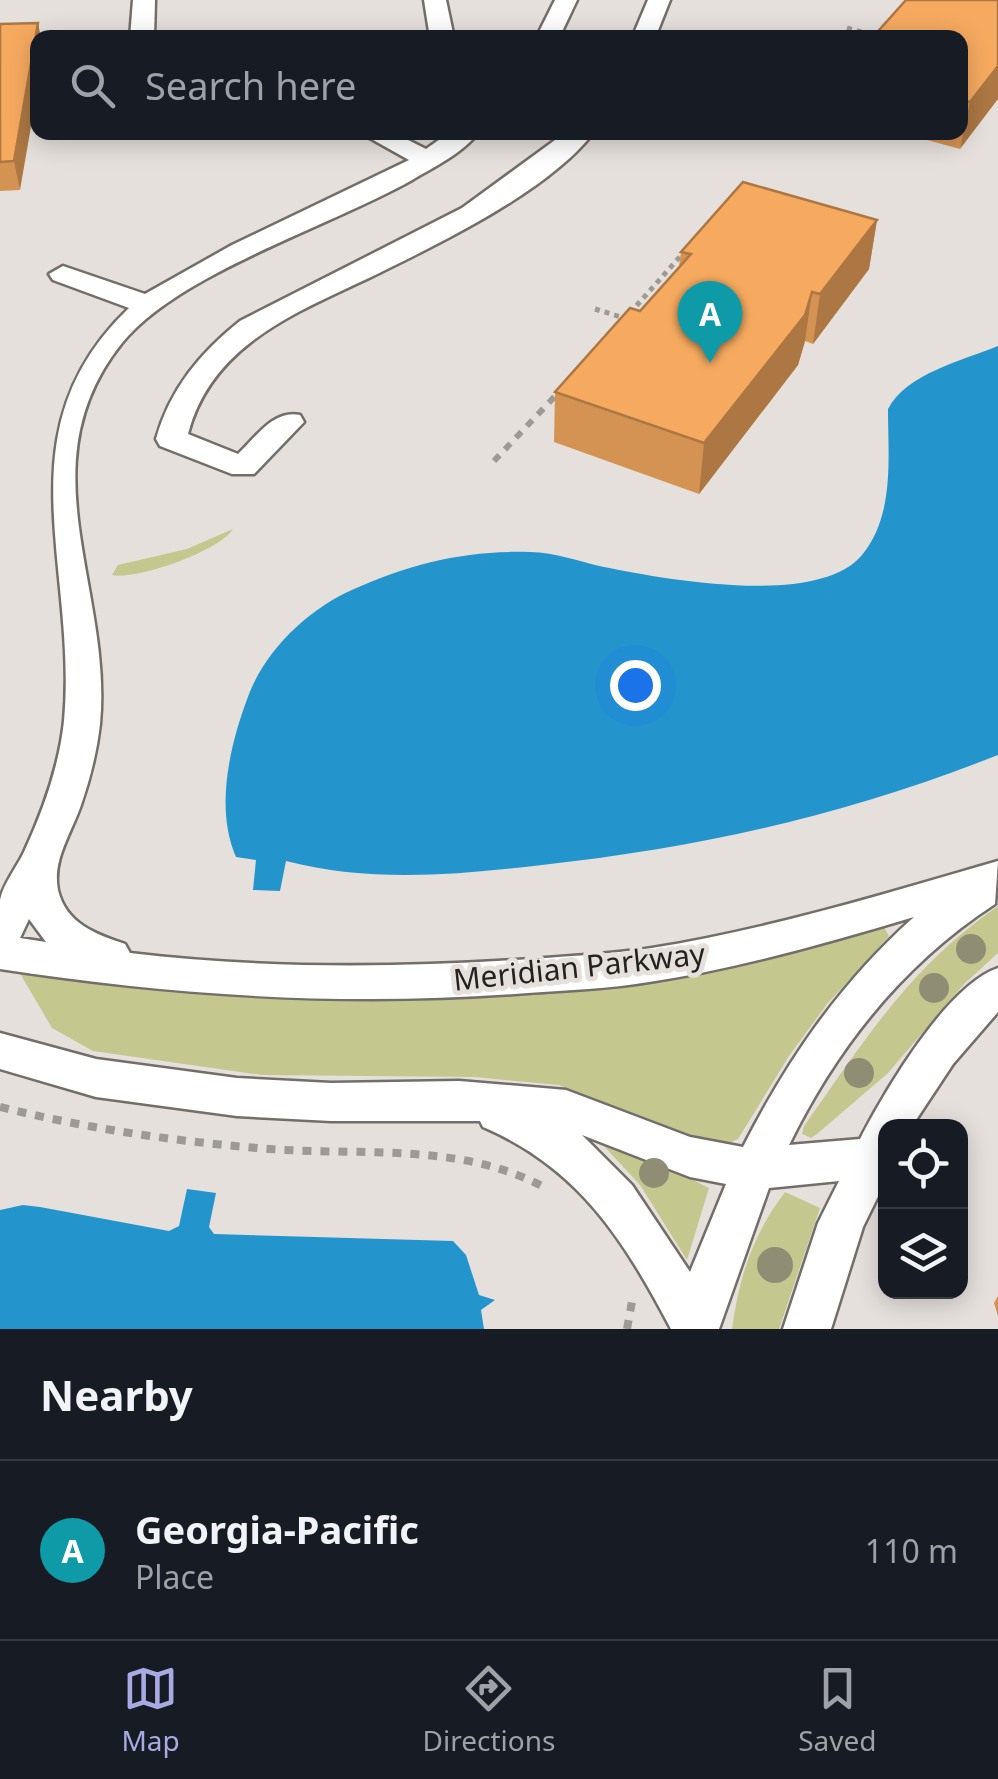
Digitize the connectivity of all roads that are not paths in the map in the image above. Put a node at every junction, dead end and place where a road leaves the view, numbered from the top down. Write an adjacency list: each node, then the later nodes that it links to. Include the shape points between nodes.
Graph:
1 (144, 0): 5 (street)
2 (435, 0): 6 (street)
3 (566, 0): 7 (street)
4 (658, 0): 8 (street)
5 (142, 30)
6 (441, 30)
7 (551, 30)
8 (646, 30)
9 (388, 140): 12 (street)
10 (456, 140): 12 (street)
11 (573, 140): 15 (street, via 464,220 245,330 207,365 182,403 171,439 243,466)
12 (429, 160): 14 (street, via 190,276)
13 (63, 274): 14 (street)
14 (148, 305): 16 (street, via 80,375 51,439 47,508 81,652 82,718 63,810)
15 (289, 422)
16 (36, 868): 18 (street); 19 (street); 21 (street, Meridian Parkway, via 42,910 74,942 147,966)
17 (998, 879): 21 (street, Meridian Parkway, via 778,941 648,966 368,984); 28 (street, Meridian Parkway, via 930,927 856,1003 800,1084)
18 (0, 886)
19 (0, 938)
20 (0, 952): 21 (street, Meridian Parkway)
21 (211, 975)
22 (998, 985): 25 (street, via 938,1052)
23 (0, 1051): 24 (street, via 96,1078 237,1097)
24 (459, 1100): 28 (street, via 566,1110 690,1156); 29 (street, via 531,1124 605,1181 643,1232)
25 (893, 1119)
26 (878, 1140): 28 (street)
27 (878, 1147): 30 (street, via 841,1223)
28 (753, 1170): 29 (street, Meridian Parkway)
29 (696, 1328)
30 (806, 1329)

